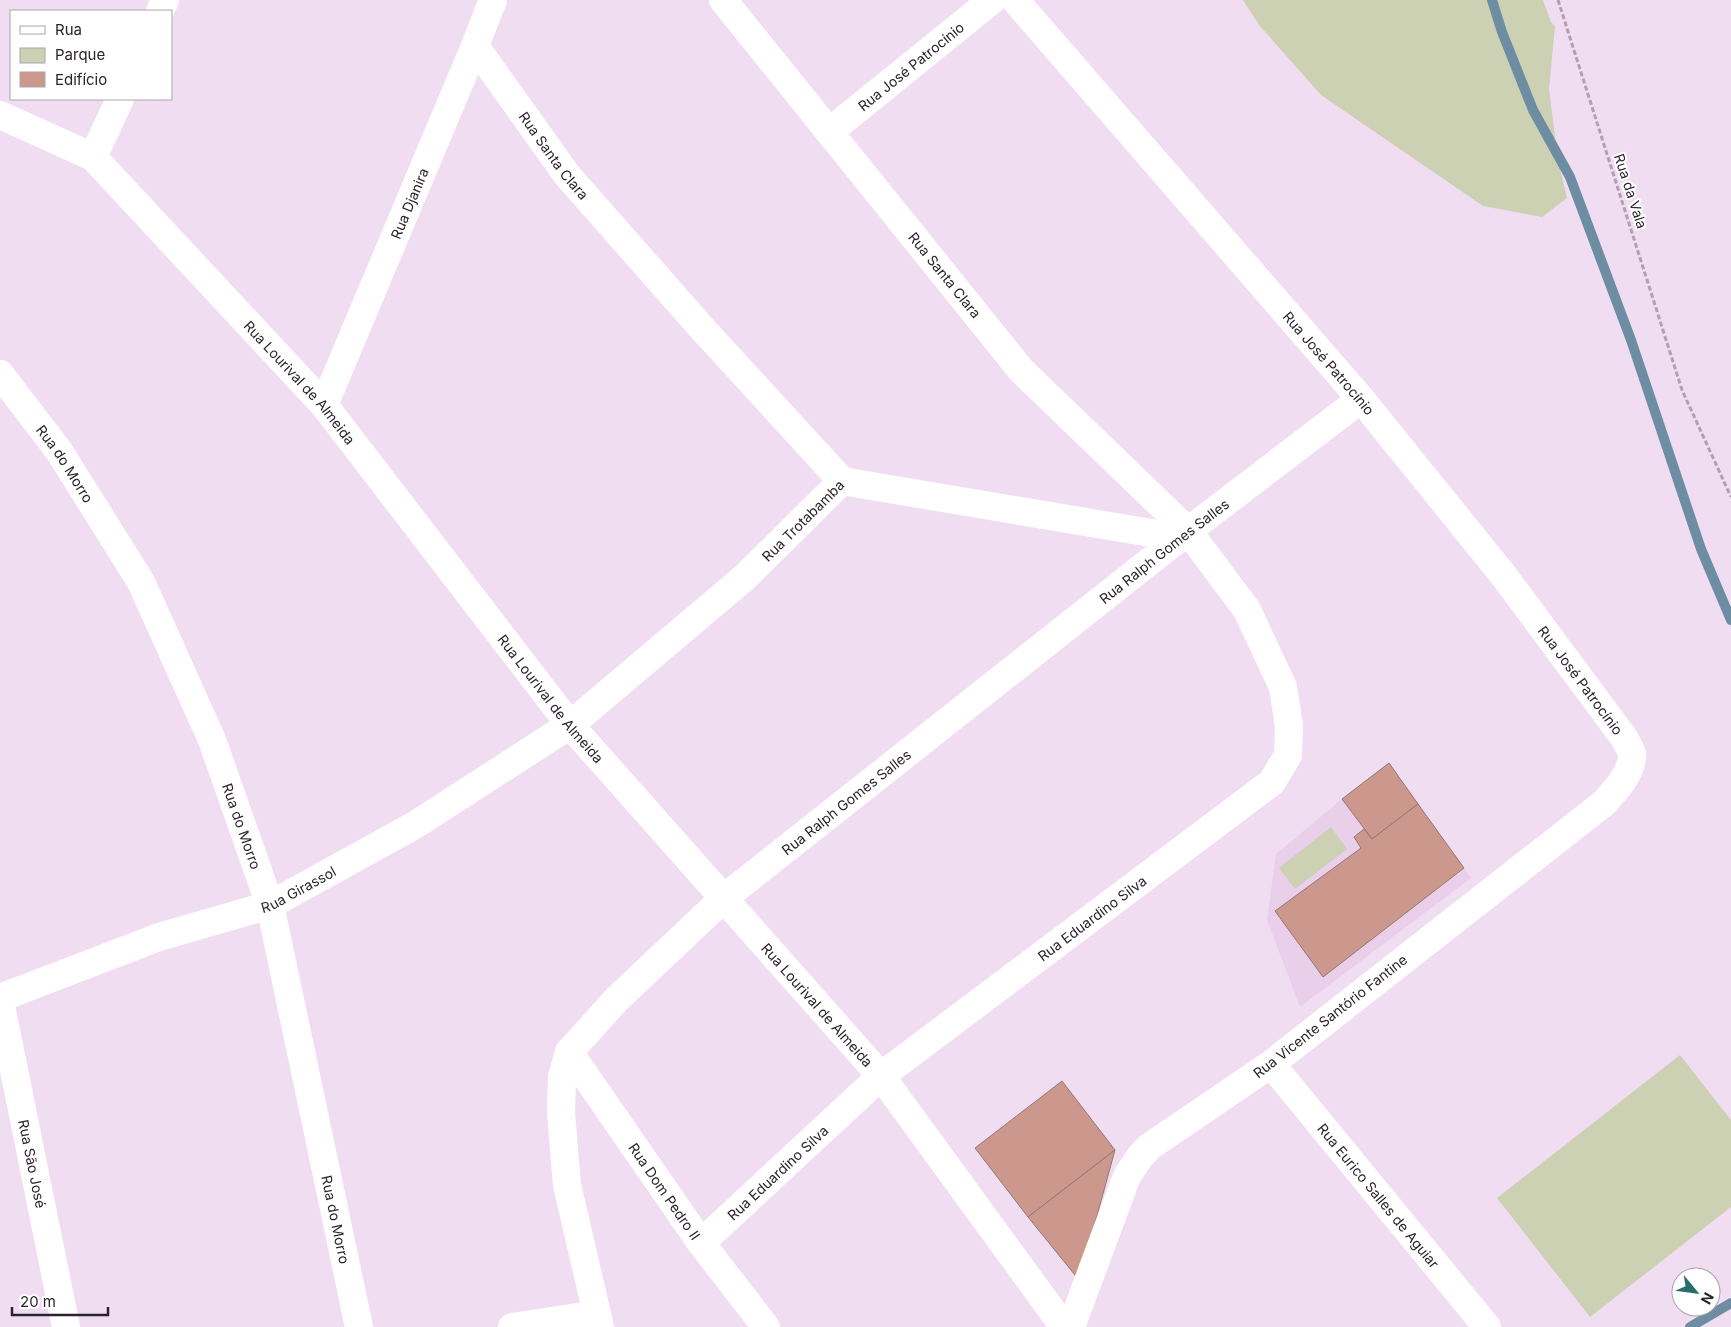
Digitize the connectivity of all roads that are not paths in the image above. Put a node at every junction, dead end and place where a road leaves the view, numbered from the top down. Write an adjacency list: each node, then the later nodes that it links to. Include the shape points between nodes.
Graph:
1 (493, 0): 5 (street, Rua Djanira)
2 (723, 0): 8 (street, Rua Santa Clara)
3 (992, 0): 8 (street, Rua José Patrocínio)
4 (1015, 0): 11 (street, Rua José Patrocínio)
5 (475, 46): 12 (street, Rua Djanira); 13 (street, Rua Santa Clara, via 567,175)
6 (120, 100): 9 (street)
7 (0, 115): 9 (street, Rua Lourival de Almeida)
8 (829, 132): 14 (street, Rua Santa Clara, via 1021,370)
9 (93, 157): 12 (street, Rua Lourival de Almeida)
10 (0, 374): 18 (street, Rua do Morro, via 59,451 141,582 212,740)
11 (1361, 399): 14 (street, Rua Ralph Gomes Salles); 16 (street, Rua José Patrocínio, via 1504,576)
12 (324, 405): 15 (street, Rua Lourival de Almeida)
13 (842, 481): 14 (street, Rua Trotabamba); 15 (street, Rua Trotabamba, via 744,578)
14 (1184, 534): 17 (street, Rua Ralph Gomes Salles); 22 (street, Rua Eduardino Silva, via 1247,610 1283,687 1288,755 1272,782)
15 (570, 725): 17 (street, Rua Lourival de Almeida); 18 (street, Rua Girassol, via 414,825)
16 (1625, 739): 21 (street, Rua Vicente Santório Fantine, via 1632,754 1630,768 1604,803)
17 (724, 898): 20 (street, Rua Ralph Gomes Salles, via 616,1000); 22 (street, Rua Lourival de Almeida)
18 (270, 905): 19 (street, Rua Girassol, via 159,937); 26 (street, Rua do Morro)
19 (0, 999): 25 (street, Rua São José)
20 (569, 1052): 23 (street, Rua Dom Pedro II); 24 (street, Rua Ralph Gomes Salles, via 562,1076 560,1112 567,1184)
21 (1271, 1064): 30 (street, Rua Vicente Santório Fantine, via 1149,1147 1139,1158 1127,1176); 31 (street, Rua Eurico Salles de Aguiar)
22 (881, 1076): 23 (street, Rua Eduardino Silva); 29 (street, Rua Lourival de Almeida)
23 (701, 1243): 28 (street, Rua Dom Pedro II)
24 (599, 1320): 27 (street)
25 (66, 1327)
26 (359, 1327)
27 (512, 1327)
28 (766, 1327)
29 (1064, 1327)
30 (1071, 1327)
31 (1487, 1327)

